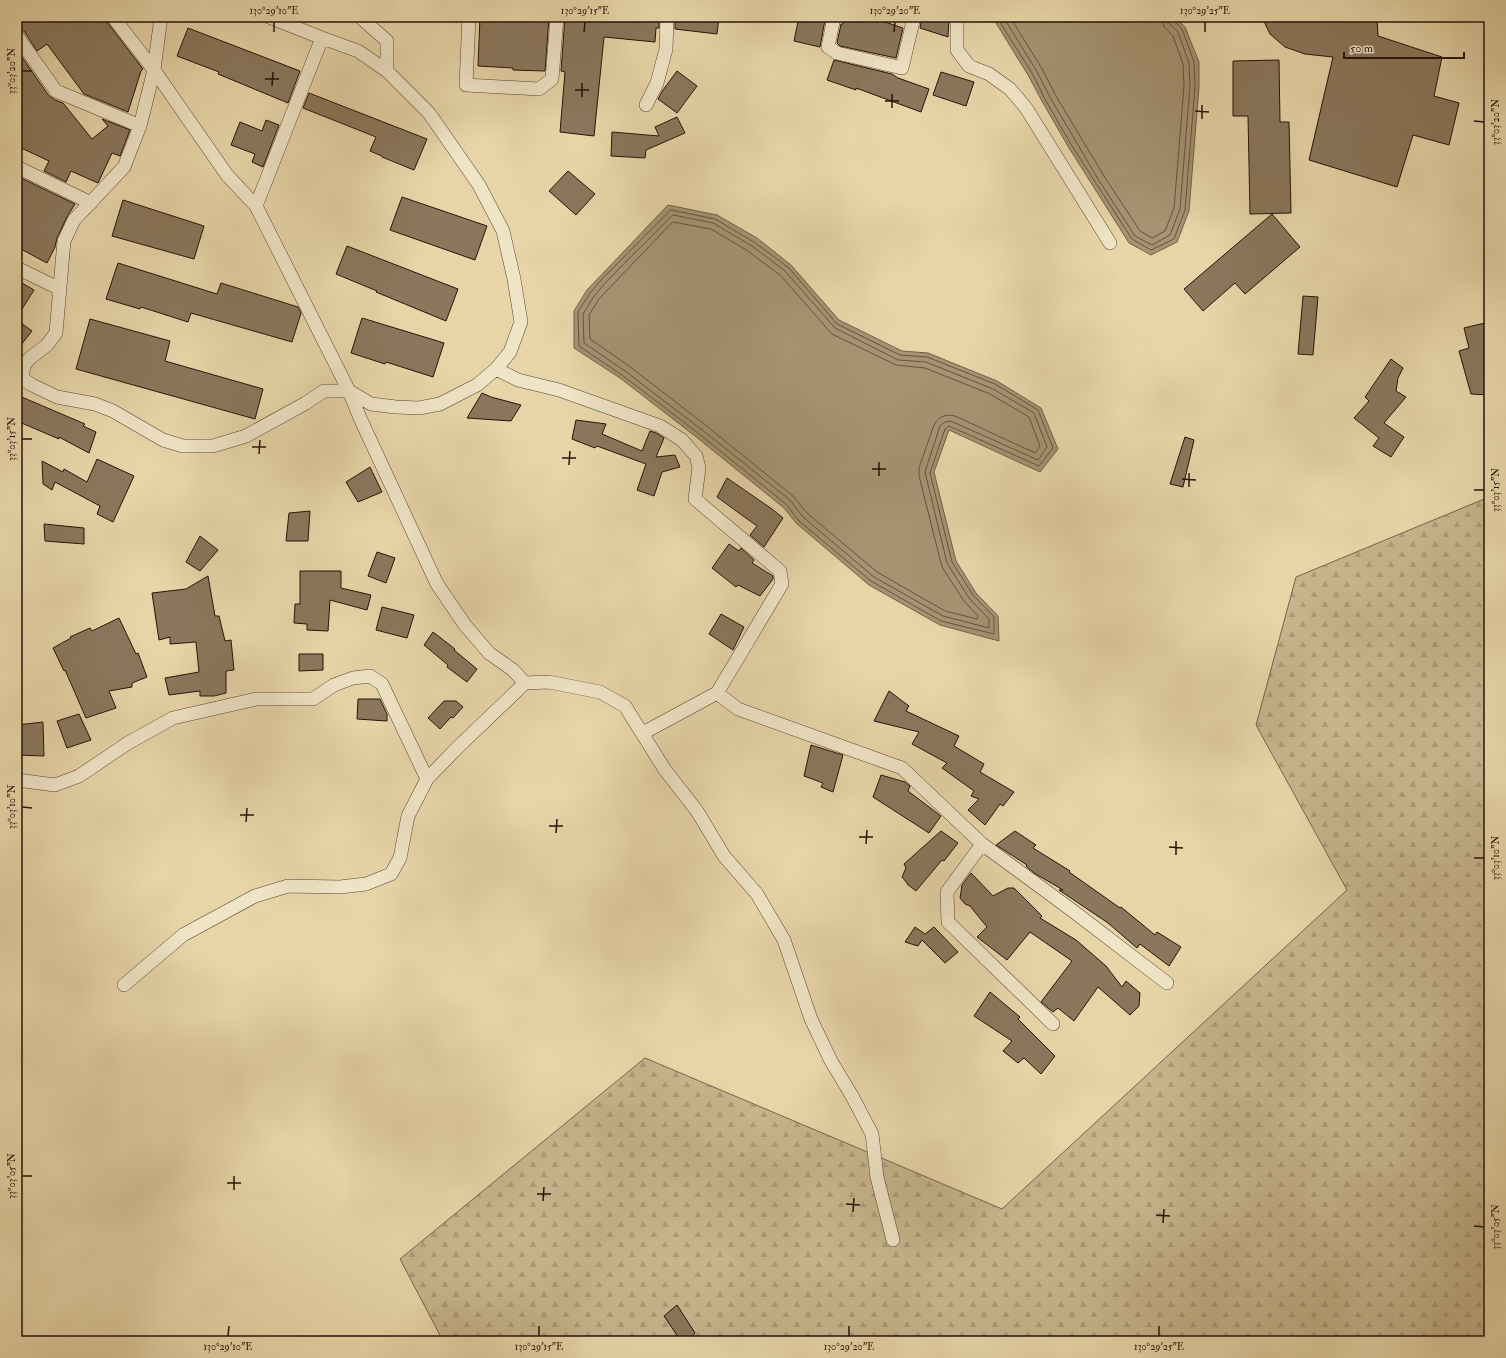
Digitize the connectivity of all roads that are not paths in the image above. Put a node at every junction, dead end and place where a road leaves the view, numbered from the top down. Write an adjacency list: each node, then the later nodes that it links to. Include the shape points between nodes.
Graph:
1 (113, 17): 13 (street)
2 (161, 17): 13 (street)
3 (269, 17): 12 (street)
4 (360, 17): 14 (street, via 387,41)
5 (469, 17): 6 (street, via 466,85 539,89 552,79)
6 (557, 17)
7 (667, 17): 15 (street, via 666,49 657,83)
8 (834, 17): 9 (street, via 828,47 836,53 902,68)
9 (914, 17)
10 (957, 17): 20 (street, via 957,50 969,66 989,74 1005,85 1026,108)
11 (17, 36): 16 (street, via 56,91)
12 (322, 38): 14 (street, via 358,51); 19 (street)
13 (154, 70): 16 (street); 19 (street, via 227,175)
14 (387, 72): 23 (street, via 429,113 479,185 503,231 521,322 510,352)
15 (646, 105)
16 (140, 126): 18 (street, via 124,167)
17 (17, 167): 18 (street)
18 (91, 203): 22 (street, via 74,220 64,241)
19 (256, 206): 25 (street)
20 (1110, 243)
21 (17, 268): 22 (street)
22 (60, 289): 24 (street, via 56,333 47,345 24,365)
23 (496, 369): 25 (street, via 477,385 440,404 419,408 371,404); 27 (street, via 518,380 559,390 660,426 682,440 696,456 698,468 695,499 780,571 782,584)
24 (20, 376): 25 (street, via 57,397 95,404 114,411 163,440 183,446 213,446 246,436 324,391)
25 (349, 390): 26 (street, via 437,584 465,625 489,653)
26 (526, 683): 28 (street, via 549,682 600,692 625,706); 29 (street)
27 (717, 692): 28 (street); 31 (street, via 738,709 902,768)
28 (643, 733): 35 (street, via 665,770 698,811 724,856 757,894 784,940 811,1019 831,1061 872,1134 878,1177)
29 (427, 779): 30 (street, via 382,684 370,676 334,685 313,699 256,699 173,718 128,743 79,776 55,785); 33 (street, via 408,816 400,858 391,874 366,884 340,887 288,886 255,896 183,935)
30 (17, 780)
31 (982, 844): 32 (street); 34 (street, via 947,892 948,922)
32 (1167, 983)
33 (124, 984)
34 (1053, 1024)
35 (893, 1240)

